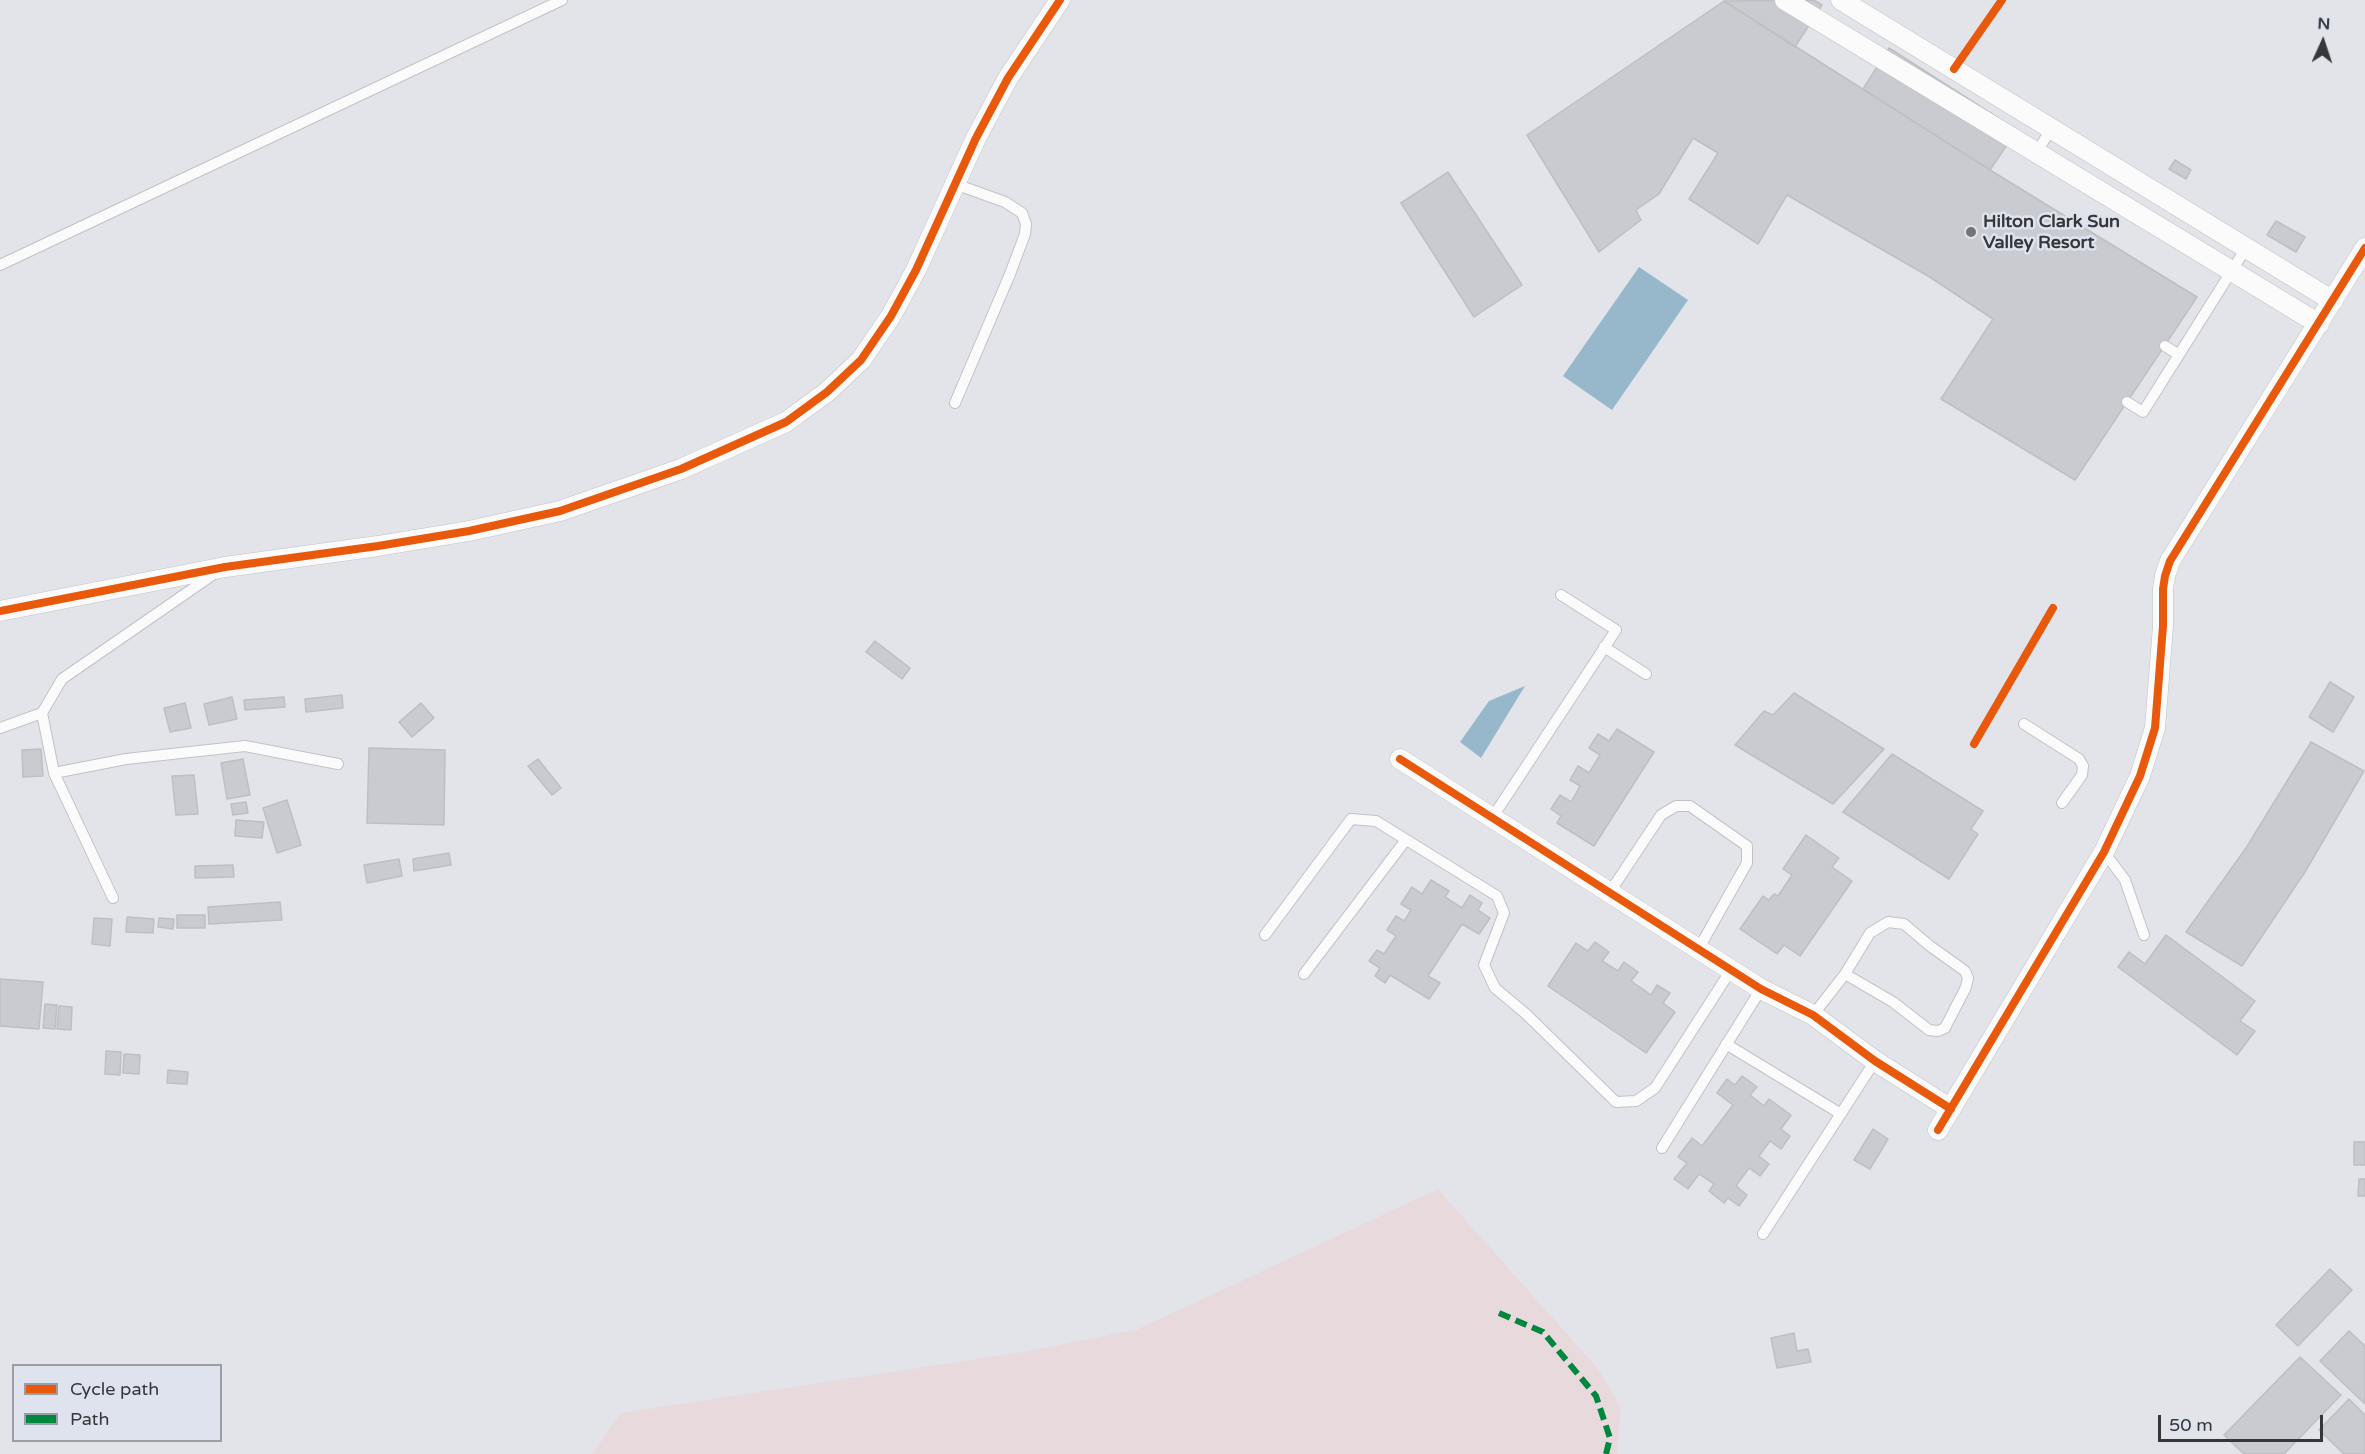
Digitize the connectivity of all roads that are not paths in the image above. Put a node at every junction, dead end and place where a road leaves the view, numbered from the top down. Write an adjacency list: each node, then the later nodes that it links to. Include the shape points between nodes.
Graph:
1 (562, 0): 10 (lane)
2 (1060, 0): 7 (street, via 1008,78)
3 (1785, 0): 6 (street)
4 (1841, 0): 5 (street)
5 (2051, 129): 6 (lane); 8 (street)
6 (2037, 152): 11 (street)
7 (955, 184): 17 (lane, via 1005,202 1022,213 1026,224 1010,274); 18 (street, via 916,270 861,360 827,392 786,422 681,469 560,511 412,541)
8 (2246, 248): 11 (lane); 12 (street)
9 (2365, 248): 12 (street)
10 (0, 265)
11 (2232, 271): 13 (street); 15 (lane)
12 (2333, 301): 13 (street)
13 (2319, 324): 32 (street, via 2170,561 2163,590 2155,728 2137,784)
14 (2165, 346): 15 (lane)
15 (2179, 355): 16 (lane, via 2143,412)
16 (2127, 402)
17 (955, 403)
18 (225, 567): 20 (street); 23 (lane, via 62,679)
19 (1561, 595): 21 (lane, via 1616,630)
20 (0, 610)
21 (1604, 647): 22 (lane); 30 (lane)
22 (1646, 674)
23 (42, 713): 25 (lane); 28 (lane)
24 (2024, 724): 29 (lane, via 2079,759 2083,766 2082,775)
25 (0, 728)
26 (1400, 759): 30 (street)
27 (338, 764): 28 (lane, via 245,746 126,759)
28 (54, 773): 34 (lane)
29 (2062, 803)
30 (1492, 818): 33 (street)
31 (1405, 841): 35 (lane, via 1376,821 1351,819); 38 (lane, via 1497,896 1504,913 1484,965 1496,988 1616,1102 1636,1101 1655,1088); 39 (lane)
32 (2104, 852): 36 (lane, via 2125,880); 45 (street)
33 (1610, 892): 37 (street); 37 (lane, via 1661,815 1676,807 1690,806 1747,846 1747,863)
34 (113, 898)
35 (1265, 935)
36 (2144, 935)
37 (1699, 948): 38 (street)
38 (1731, 970): 41 (street)
39 (1304, 974)
40 (1845, 974): 40 (lane, via 1870,933 1888,922 1904,924 1965,971 1968,978 1945,1028 1938,1031 1929,1030 1893,1002); 42 (lane)
41 (1761, 989): 42 (street); 43 (lane)
42 (1812, 1015): 44 (street)
43 (1726, 1044): 46 (lane); 48 (lane)
44 (1875, 1061): 45 (street); 46 (lane)
45 (1951, 1109): 47 (street)
46 (1841, 1114): 49 (lane)
47 (1938, 1130)
48 (1662, 1148)
49 (1763, 1234)

